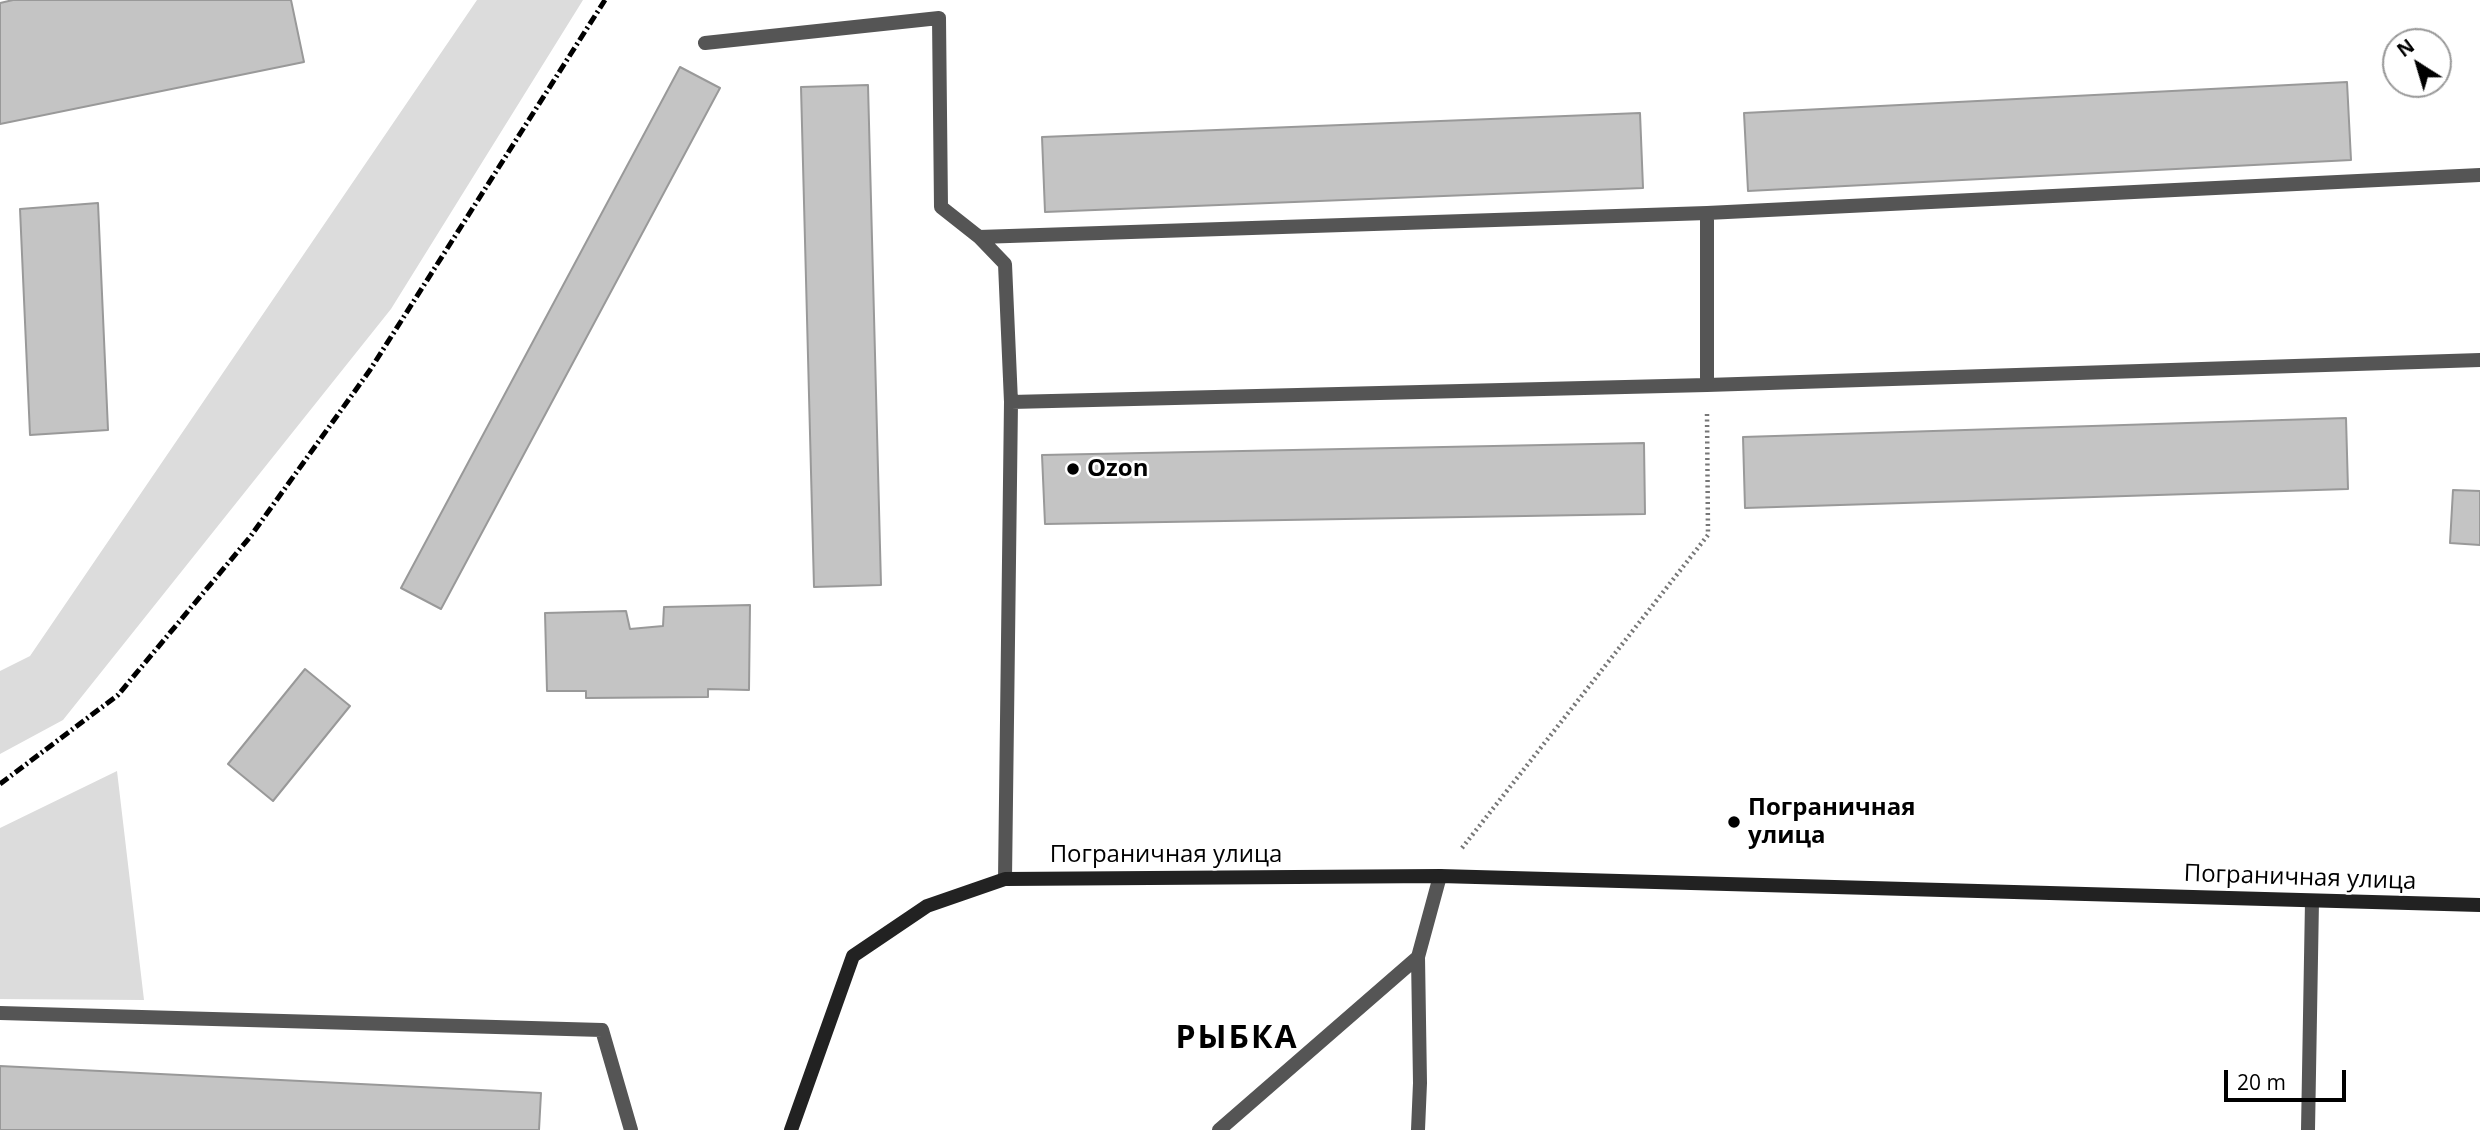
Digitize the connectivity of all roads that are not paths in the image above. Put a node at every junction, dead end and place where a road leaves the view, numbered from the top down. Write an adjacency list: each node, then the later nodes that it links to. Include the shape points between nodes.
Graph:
1 (705, 43): 4 (lane, via 939,18 941,206)
2 (2480, 175): 3 (lane)
3 (1707, 213): 4 (lane); 6 (lane)
4 (979, 236): 7 (lane, via 1005,264)
5 (2480, 360): 6 (lane)
6 (1707, 385): 7 (lane)
7 (1011, 401): 9 (lane)
8 (1440, 876): 9 (main road, Пограничная улица); 10 (main road, Пограничная улица); 12 (lane)
9 (1005, 879): 15 (main road, Пограничная улица, via 927,906 853,956)
10 (2312, 901): 11 (main road, Пограничная улица); 18 (lane)
11 (2480, 905)
12 (1418, 957): 16 (lane); 17 (lane)
13 (0, 1013): 14 (lane, via 602,1030)
14 (631, 1130)
15 (791, 1130)
16 (1219, 1130)
17 (1418, 1130)
18 (2308, 1130)

